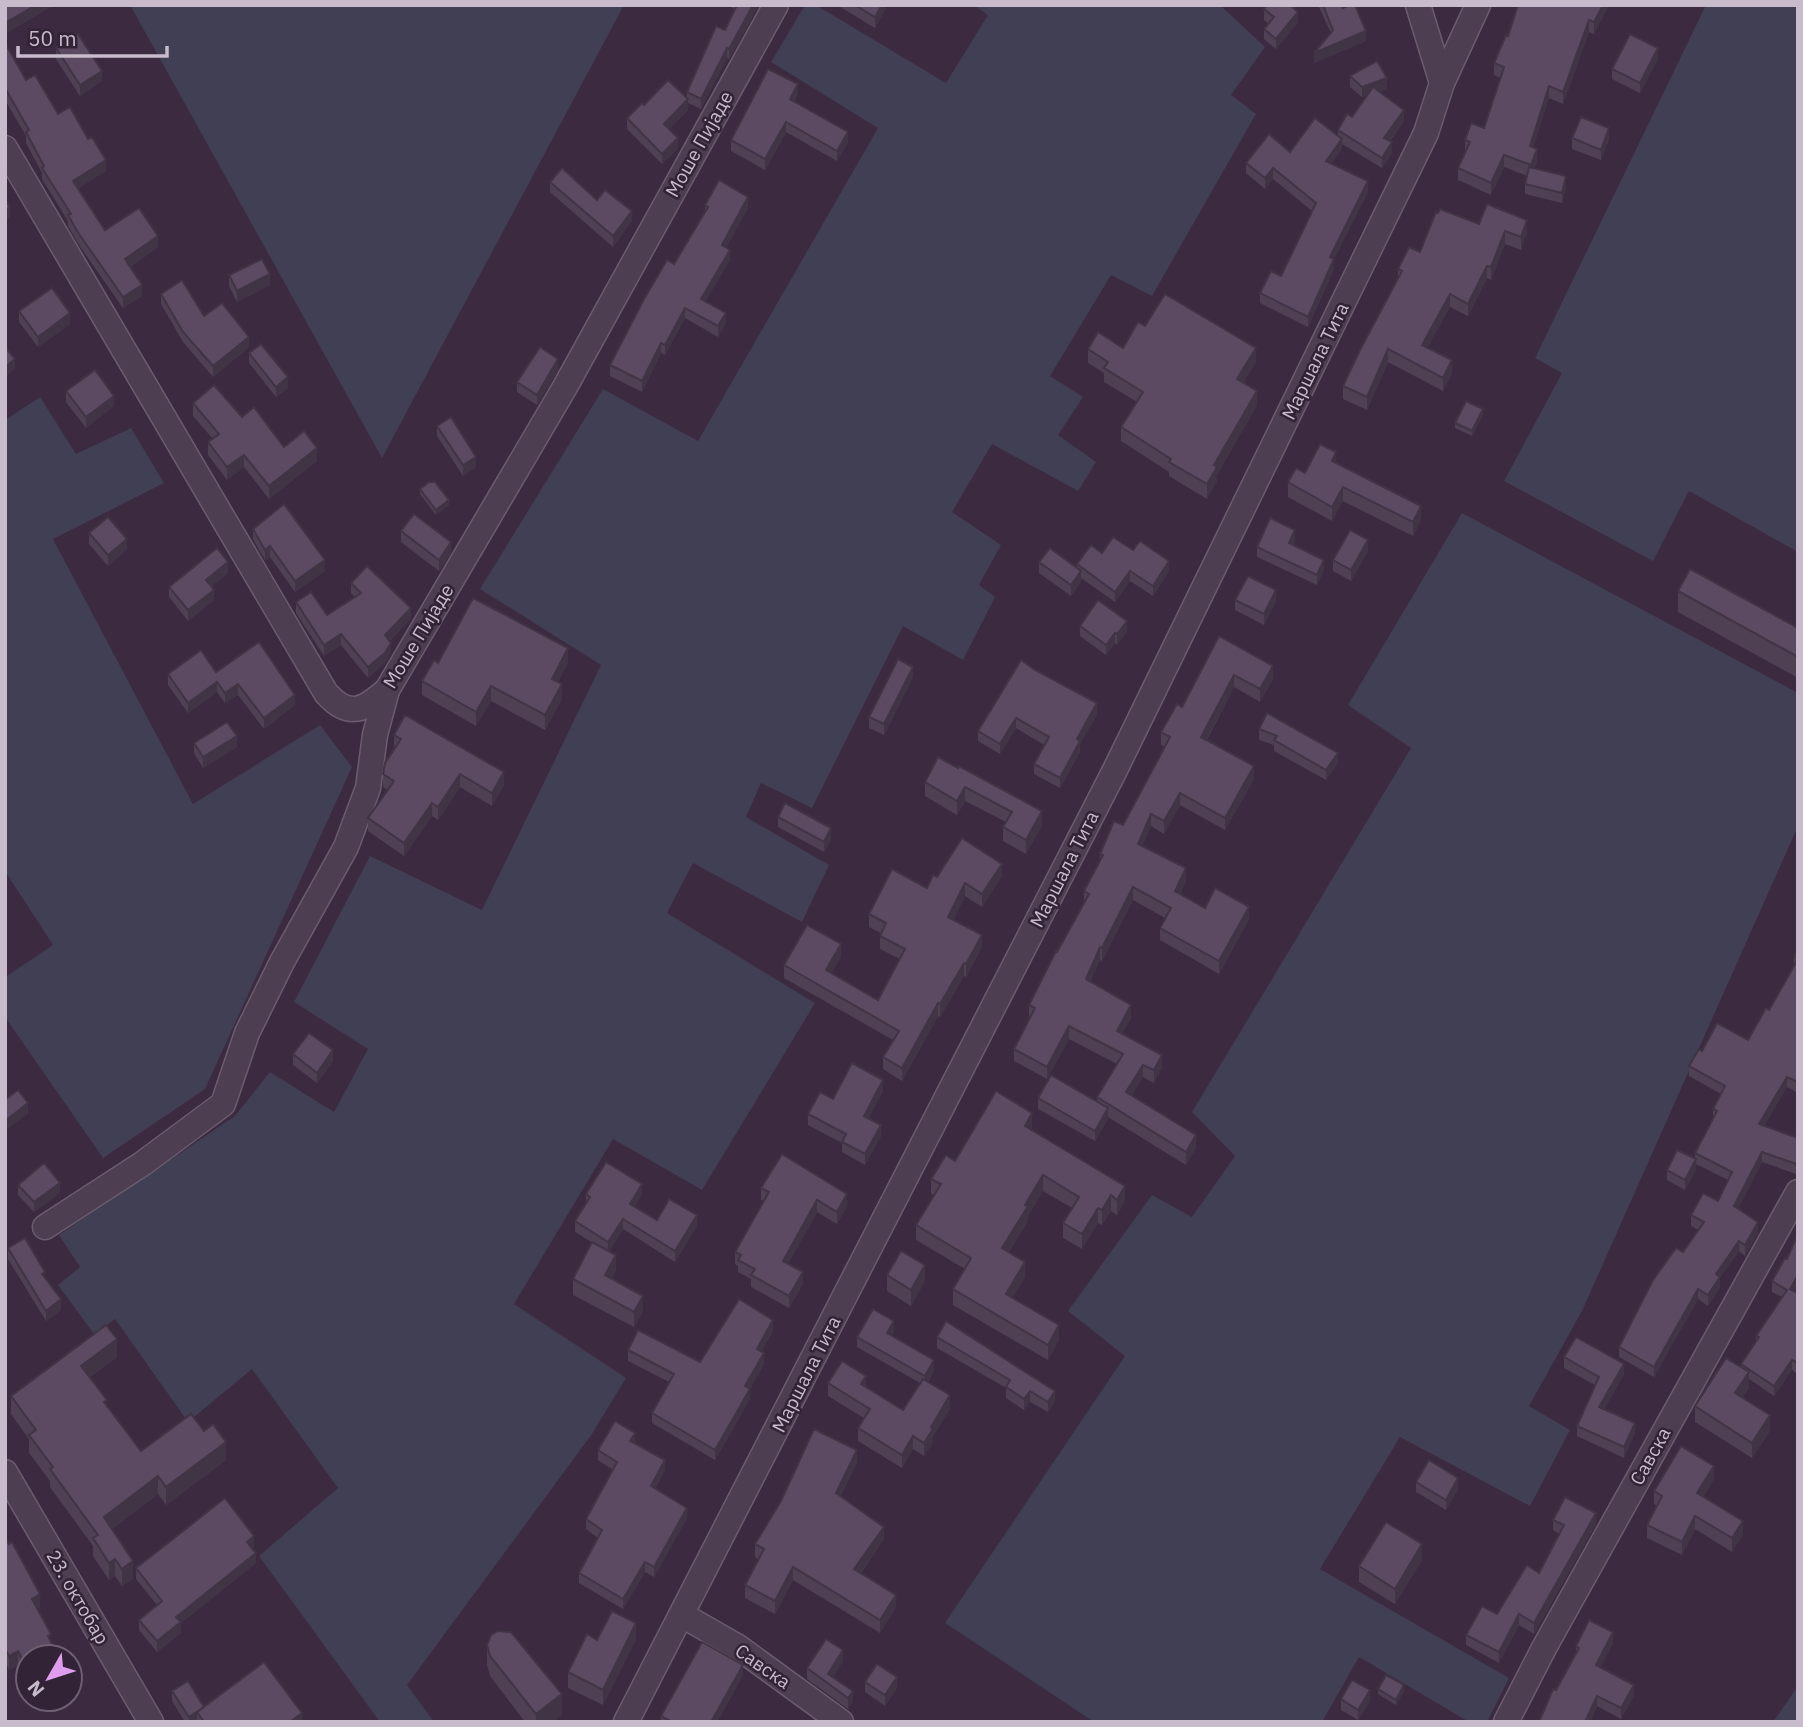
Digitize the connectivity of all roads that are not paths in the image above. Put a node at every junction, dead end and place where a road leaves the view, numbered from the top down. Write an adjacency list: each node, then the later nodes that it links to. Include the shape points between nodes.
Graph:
1 (776, 5): 6 (street, Моше Пијаде, via 565,387)
2 (1418, 5): 4 (street)
3 (1479, 5): 4 (street, Маршала Тита)
4 (1442, 83): 10 (street, Маршала Тита, via 1426,133 1115,770)
5 (5, 148): 6 (street, Моше Пијаде, via 326,693 346,709 357,709 368,708)
6 (387, 690): 8 (street, via 368,788 346,847 247,1033 223,1104)
7 (1798, 1192): 14 (street, Савска)
8 (45, 1227)
9 (5, 1472): 11 (street, 23. октобар)
10 (682, 1615): 12 (street, Маршала Тита); 13 (street, Савска, via 738,1647)
11 (151, 1722)
12 (626, 1722)
13 (841, 1722)
14 (1506, 1722)

